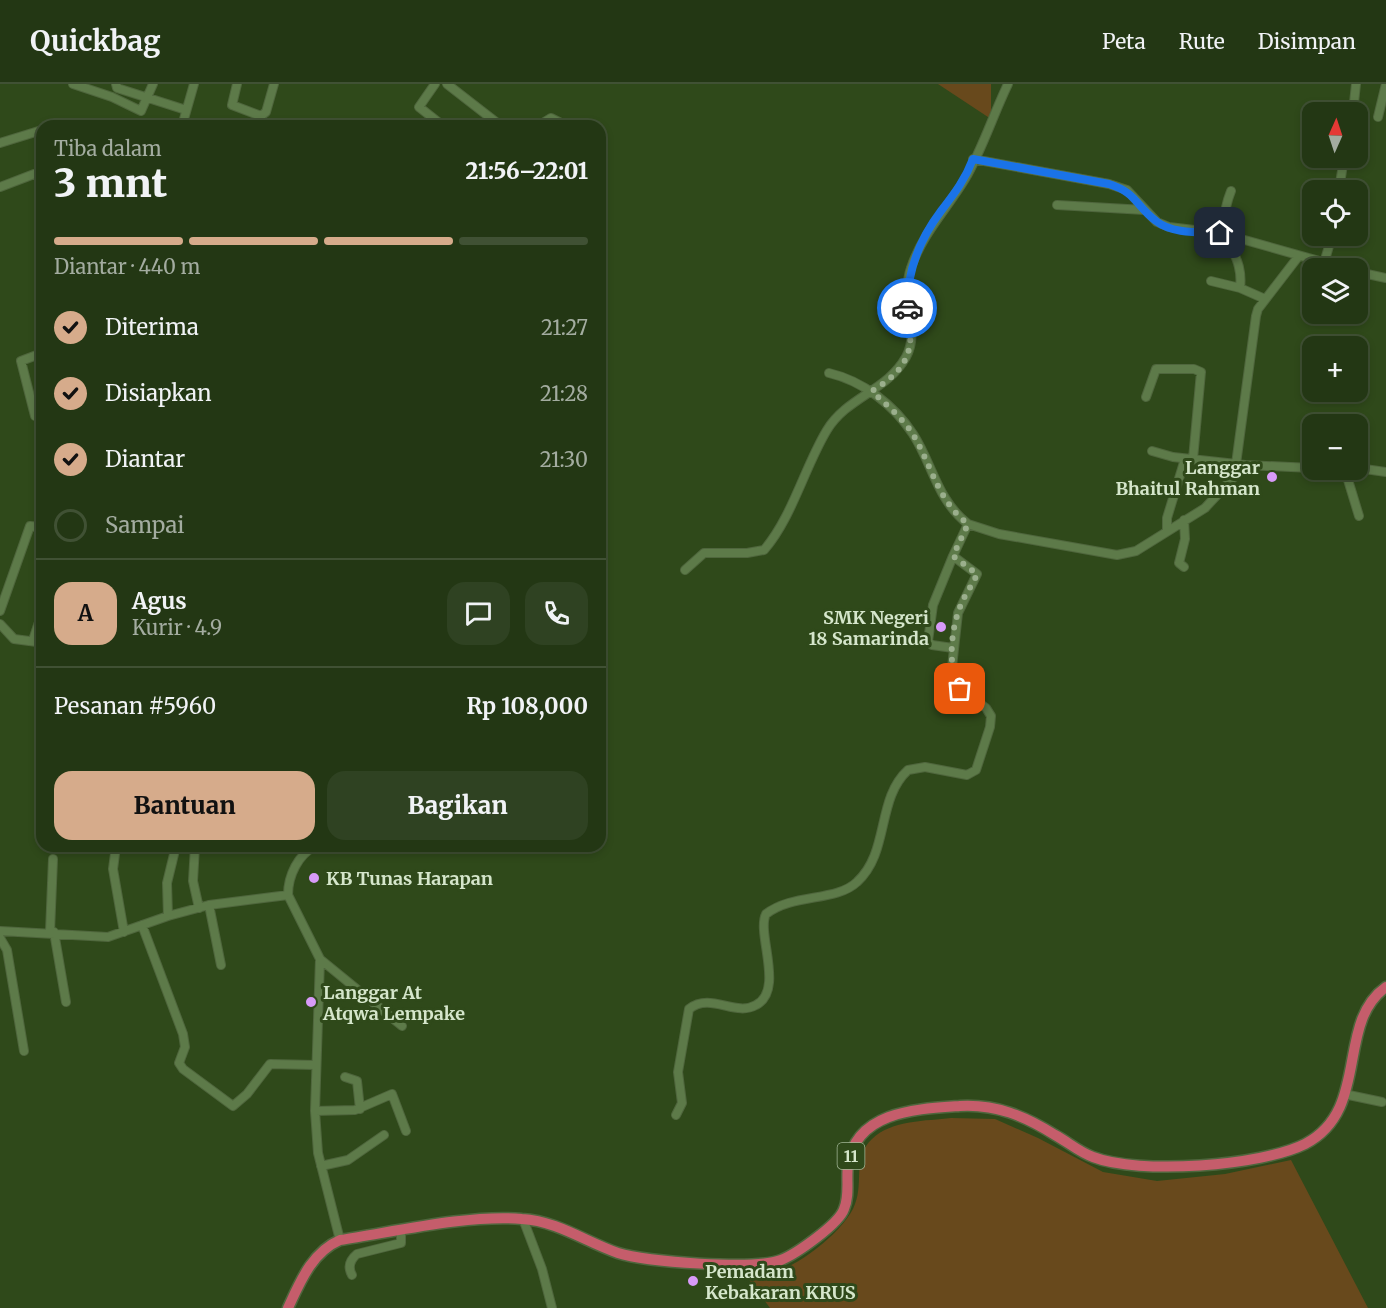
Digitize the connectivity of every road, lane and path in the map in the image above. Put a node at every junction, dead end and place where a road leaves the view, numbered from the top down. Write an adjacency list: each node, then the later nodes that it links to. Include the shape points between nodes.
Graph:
1 (73, 84): 12 (street, via 137,110 144,108)
2 (116, 84): 12 (street, via 117,88)
3 (153, 84): 12 (street)
4 (194, 84): 14 (street)
5 (237, 84): 6 (street, via 232,105 261,116 266,112)
6 (274, 84)
7 (435, 84): 17 (street, via 419,107)
8 (447, 84): 18 (street)
9 (1008, 84): 21 (street)
10 (1356, 84): 13 (street)
11 (1386, 84): 15 (street)
12 (148, 98): 14 (street)
13 (1354, 102)
14 (186, 110): 16 (street)
15 (1378, 117)
16 (184, 120)
17 (435, 120)
18 (493, 120)
19 (36, 132): 20 (street)
20 (0, 143)
21 (973, 159): 26 (street, via 1097,180 1127,190); 37 (street, via 966,178 932,226 910,269 909,350 887,381)
22 (36, 173): 23 (street)
23 (0, 187)
24 (1231, 191): 27 (street, via 1223,214)
25 (1057, 205): 26 (street)
26 (1145, 210): 27 (street, via 1157,222 1183,231)
27 (1225, 235): 28 (street); 33 (street, via 1240,272)
28 (1298, 257): 29 (street); 34 (street)
29 (1302, 258)
30 (1368, 274): 31 (street)
31 (1386, 278)
32 (1211, 281): 33 (street)
33 (1240, 288): 34 (street)
34 (1265, 299): 42 (street, via 1256,316)
35 (36, 355): 39 (street, via 21,361)
36 (830, 373): 37 (street)
37 (872, 391): 50 (street, via 913,434 937,486 956,515); 55 (street, via 841,411 828,428 764,550 747,554 704,553)
38 (1146, 396): 41 (street, via 1156,369 1201,372)
39 (36, 416)
40 (1152, 451): 41 (street)
41 (1189, 459): 42 (street); 52 (street, via 1167,518)
42 (1236, 464): 43 (street)
43 (1245, 465): 44 (street); 49 (street, via 1211,503)
44 (1302, 468)
45 (1368, 469): 46 (street)
46 (1386, 472)
47 (1348, 480): 48 (street)
48 (1359, 516)
49 (1184, 520): 52 (street); 54 (street, via 1179,562)
50 (968, 524): 52 (street, via 999,534 1117,555 1136,551); 53 (street)
51 (36, 526): 56 (street, via 30,526)
52 (1167, 530)
53 (953, 556): 59 (street, via 977,574 961,604); 59 (street, via 933,605 928,641)
54 (1184, 567)
55 (685, 570)
56 (0, 611)
57 (0, 624): 58 (street, via 14,639)
58 (36, 643)
59 (953, 648): 86 (street, via 952,667 957,683 991,716 976,770 967,775 925,767 908,770 893,789 874,859 856,883 840,892 809,897 766,914 762,927 770,962 764,998 749,1008 710,1002 689,1010 678,1072 682,1103)
60 (115, 852): 72 (street, via 113,869)
61 (175, 852): 68 (street, via 167,883)
62 (195, 852): 67 (street, via 193,881)
63 (307, 852): 65 (street, via 295,867)
64 (53, 858): 71 (street)
65 (288, 895): 66 (street); 74 (street)
66 (209, 905): 67 (street); 75 (street)
67 (199, 908): 68 (street)
68 (168, 916): 69 (street)
69 (142, 925): 72 (street); 80 (street, via 183,1034 185,1047 179,1063 183,1069 233,1106 270,1064)
70 (0, 931): 71 (street)
71 (52, 932): 72 (street, via 104,937); 77 (street)
72 (124, 932)
73 (0, 938): 79 (street, via 7,950)
74 (320, 959): 78 (street); 80 (street)
75 (221, 965)
76 (1386, 987): 82 (highway, 11, via 1374,997 1364,1015)
77 (66, 1002)
78 (402, 1026)
79 (24, 1051)
80 (315, 1065): 85 (street)
81 (345, 1077): 84 (street, via 357,1081)
82 (1344, 1094): 83 (street); 90 (highway, 11, via 1338,1115 1304,1145 1255,1158 1157,1167 1122,1165 1091,1157 1032,1121 1002,1108 963,1106 887,1117 875,1122 856,1141 848,1164 848,1192 842,1214 789,1257 767,1263 745,1265 632,1256 566,1230)
83 (1382, 1102)
84 (360, 1109): 85 (street); 87 (street, via 392,1094)
85 (315, 1111): 89 (street)
86 (676, 1115)
87 (406, 1131)
88 (384, 1135): 89 (street, via 348,1160)
89 (321, 1166): 92 (street)
90 (523, 1219): 91 (highway, 11, via 474,1220); 95 (street)
91 (402, 1231): 92 (highway, 11); 93 (street, via 402,1243 357,1254 350,1262)
92 (340, 1240): 94 (highway, 11, via 328,1245 310,1265)
93 (352, 1275)
94 (288, 1308)
95 (552, 1308)

